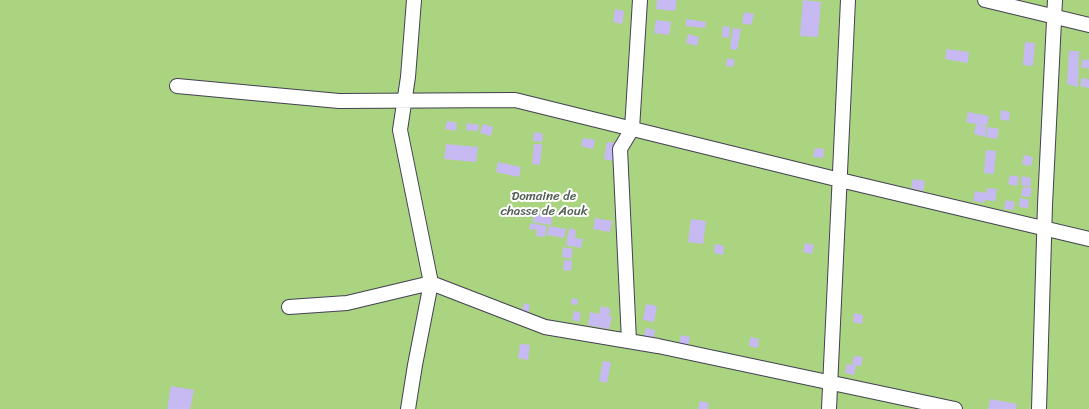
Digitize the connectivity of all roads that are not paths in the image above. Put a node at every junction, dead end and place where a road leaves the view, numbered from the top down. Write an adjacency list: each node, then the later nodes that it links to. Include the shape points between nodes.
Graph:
1 (414, 0): 9 (street)
2 (640, 0): 10 (street)
3 (848, 0): 11 (street)
4 (985, 0): 6 (street)
5 (1055, 0): 6 (street)
6 (1054, 16): 7 (street); 12 (street)
7 (1089, 25)
8 (177, 86): 9 (street, via 339,101)
9 (404, 101): 10 (street, via 515,100); 14 (street, via 400,130)
10 (632, 129): 11 (street); 16 (street, via 620,149)
11 (840, 180): 12 (street); 17 (street)
12 (1045, 229): 13 (street); 21 (street)
13 (1089, 239)
14 (431, 283): 15 (street, via 347,303); 16 (street, via 545,327); 18 (street)
15 (289, 307)
16 (629, 341): 17 (street)
17 (830, 382): 19 (street); 20 (street)
18 (408, 409)
19 (829, 409)
20 (955, 409)
21 (1039, 409)

